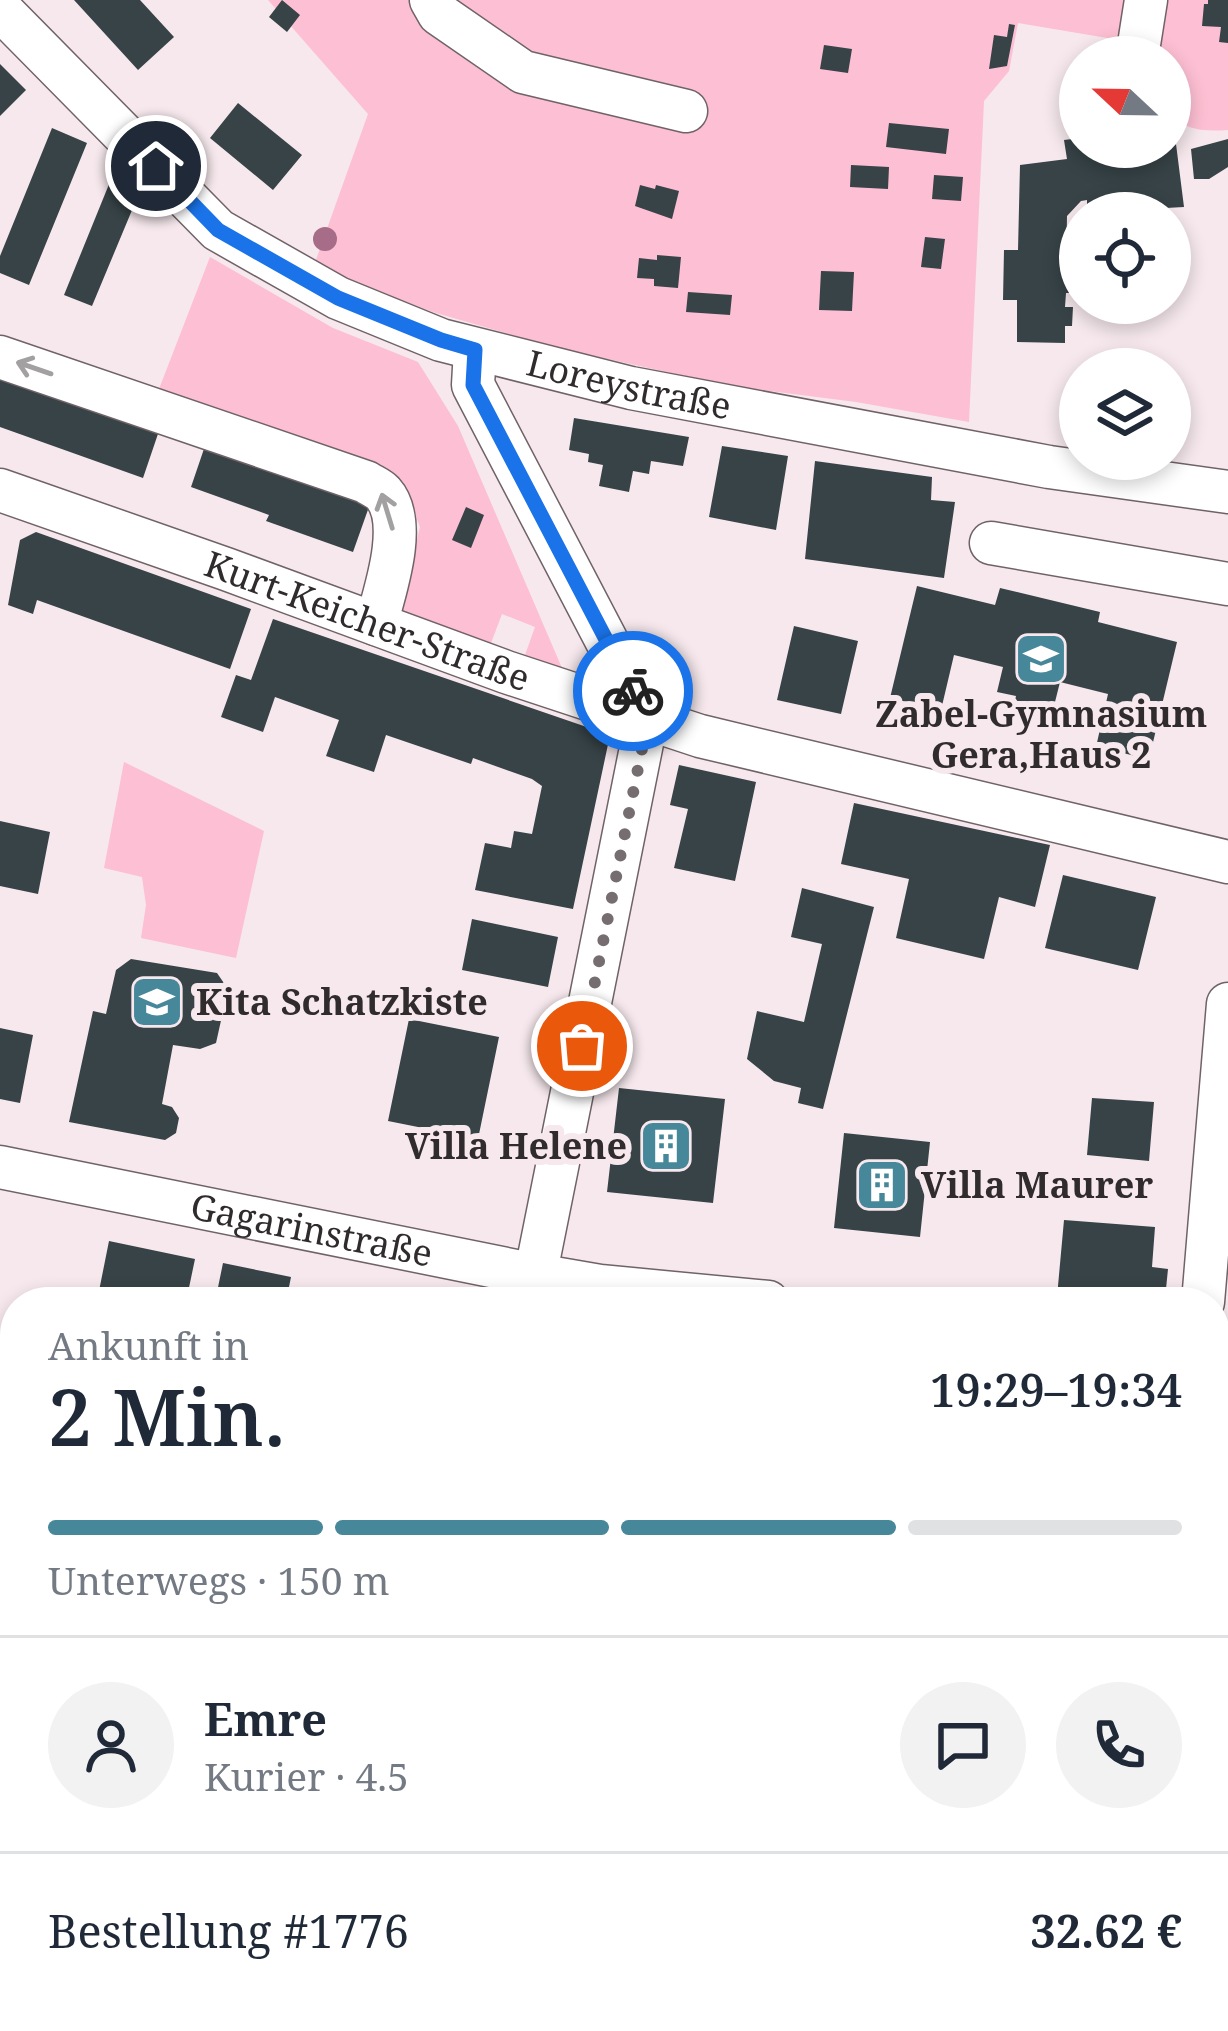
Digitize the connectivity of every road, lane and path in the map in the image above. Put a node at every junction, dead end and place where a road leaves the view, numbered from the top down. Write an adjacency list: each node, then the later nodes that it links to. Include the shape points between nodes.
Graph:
1 (431, 0): 5 (street, via 439,14 524,72)
2 (1146, 0): 4 (street)
3 (0, 9): 6 (street, Loreystraße, via 218,230 338,298)
4 (1140, 36)
5 (686, 110)
6 (475, 350): 9 (street, Loreystraße, via 631,388 1048,467); 13 (street, via 473,385)
7 (0, 357): 12 (street, one-way to 7, via 394,555 385,494)
8 (0, 490): 12 (street, Kurt-Keicher-Straße)
9 (1228, 492)
10 (991, 543): 11 (street)
11 (1228, 584)
12 (376, 624): 13 (street, Kurt-Keicher-Straße)
13 (647, 718): 14 (street, Kurt-Keicher-Straße); 18 (street)
14 (1228, 862)
15 (1228, 1004): 21 (street)
16 (0, 1167): 17 (street, Gagarinstraße)
17 (524, 1287)
18 (533, 1287)
19 (578, 1287): 20 (street, Gagarinstraße)
20 (610, 1287)
21 (1204, 1287)

